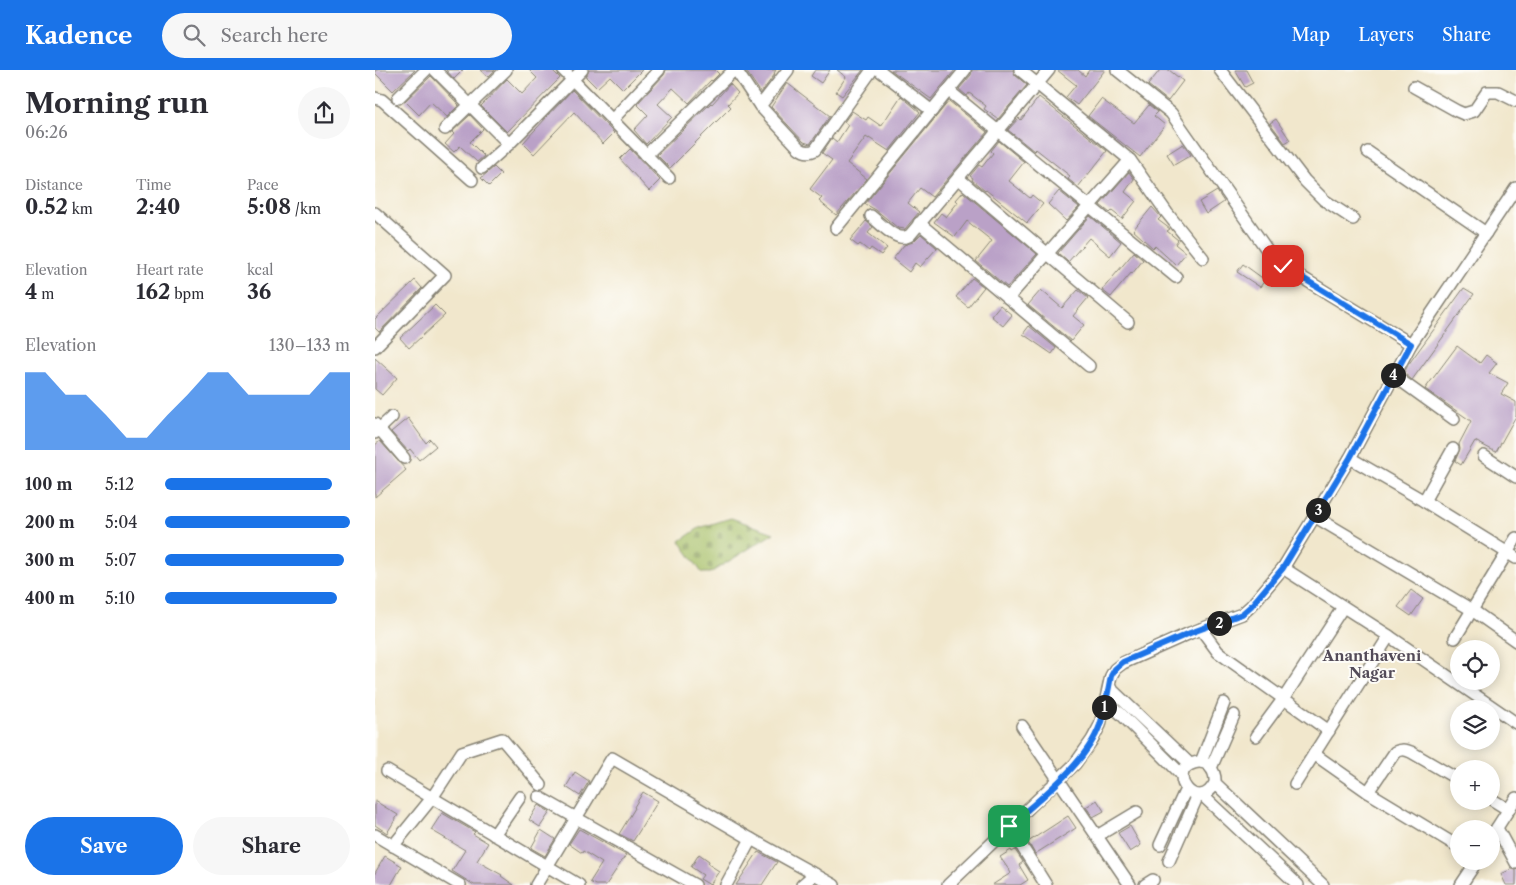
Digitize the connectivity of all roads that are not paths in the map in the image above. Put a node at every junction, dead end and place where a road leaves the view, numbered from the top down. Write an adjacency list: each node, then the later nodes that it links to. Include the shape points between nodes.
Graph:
1 (426, 70): 21 (street)
2 (435, 70): 23 (street)
3 (506, 70): 23 (street)
4 (563, 70): 16 (street)
5 (582, 70): 16 (street)
6 (659, 70): 26 (street)
7 (735, 70): 24 (street); 31 (street)
8 (788, 70): 24 (street)
9 (872, 70): 24 (street, via 811,152 799,148)
10 (879, 70): 25 (street)
11 (965, 70): 19 (street)
12 (1020, 70): 17 (street)
13 (1049, 70): 17 (street)
14 (1117, 70): 50 (street, via 1171,113 1270,254 1283,266)
15 (1220, 70): 41 (street, via 1305,181 1324,200)
16 (572, 80): 26 (street); 29 (street)
17 (1038, 83): 28 (street); 32 (street)
18 (1414, 86): 22 (street, via 1464,114 1475,111 1487,92 1498,92)
19 (949, 91): 25 (street); 28 (street)
20 (375, 98): 36 (street, via 382,100)
21 (398, 98)
22 (1516, 101)
23 (470, 106): 27 (street); 29 (street)
24 (761, 106)
25 (932, 111): 43 (street)
26 (612, 120): 31 (street)
27 (445, 129)
28 (998, 131): 35 (street); 38 (street)
29 (509, 144): 33 (street)
30 (1368, 152): 44 (street)
31 (646, 155): 34 (street)
32 (1130, 160): 38 (street); 46 (street)
33 (482, 168)
34 (669, 178)
35 (958, 178): 42 (street); 45 (street)
36 (472, 180)
37 (1514, 195): 44 (street)
38 (1090, 206): 45 (street); 47 (street)
39 (375, 213): 51 (street, via 445,275)
40 (871, 216): 42 (street, via 902,238 910,235)
41 (1353, 219)
42 (919, 223): 48 (street)
43 (836, 228)
44 (1486, 233): 50 (street)
45 (1047, 254): 48 (street); 49 (street)
46 (1203, 258)
47 (1176, 277)
48 (1008, 298): 52 (street)
49 (1128, 322)
50 (1411, 344): 53 (street)
51 (375, 346)
52 (1089, 366)
53 (1393, 375): 55 (street); 60 (street)
54 (392, 417): 56 (street)
55 (1454, 419)
56 (377, 429): 59 (street)
57 (1453, 449): 62 (street)
58 (1484, 456): 61 (street)
59 (404, 458)
60 (1350, 458): 62 (street); 63 (street)
61 (1516, 477)
62 (1424, 501): 65 (street)
63 (1315, 516): 66 (street); 68 (street)
64 (1516, 538): 65 (street)
65 (1512, 555): 68 (street)
66 (1283, 568): 67 (street); 69 (street, via 1242,614)
67 (1343, 607): 70 (street); 74 (street)
68 (1472, 610): 71 (street); 72 (street)
69 (1201, 629): 73 (street, via 1123,662 1115,669); 74 (street, via 1218,652)
70 (1389, 636): 78 (street); 80 (street)
71 (1455, 638)
72 (1516, 641)
73 (1109, 686): 75 (street); 83 (street)
74 (1284, 698): 80 (street); 81 (street)
75 (1105, 701): 86 (street); 88 (street, via 1100,725 1092,740)
76 (1224, 703): 83 (street)
77 (1234, 715): 84 (street)
78 (1516, 723)
79 (1022, 726): 88 (street)
80 (1329, 730): 82 (street)
81 (1256, 736)
82 (1314, 754): 90 (street); 92 (street)
83 (1196, 763): 84 (street); 86 (street, via 1184,770)
84 (1211, 768): 89 (street)
85 (387, 771): 95 (street)
86 (1183, 775): 91 (street)
87 (1450, 775): 92 (street, via 1400,749)
88 (1060, 780): 102 (street); 105 (street)
89 (1215, 783): 93 (street, via 1209,792); 127 (street)
90 (1295, 784)
91 (1186, 789): 93 (street); 109 (street)
92 (1368, 792): 108 (street)
93 (1200, 795): 111 (street); 126 (street)
94 (520, 796): 104 (street)
95 (432, 798): 100 (street, via 462,752 502,739 540,791); 104 (street); 110 (street)
96 (1516, 798): 98 (street)
97 (1500, 804): 98 (street)
98 (1509, 810): 101 (street)
99 (1137, 812): 105 (street)
100 (577, 818): 106 (street, via 613,758); 113 (street); 119 (street)
101 (1500, 824)
102 (1009, 826): 123 (street); 124 (street)
103 (375, 835): 110 (street)
104 (494, 835): 113 (street)
105 (1097, 836): 125 (street)
106 (751, 839): 115 (street); 120 (street)
107 (1500, 841): 112 (street)
108 (1450, 842)
109 (1159, 845)
110 (393, 846): 116 (street)
111 (1169, 861)
112 (1516, 863)
113 (548, 867): 117 (street); 118 (street)
114 (1471, 870): 128 (street)
115 (815, 874): 121 (street); 122 (street)
116 (460, 885)
117 (536, 885)
118 (579, 885)
119 (695, 885)
120 (726, 885)
121 (803, 885)
122 (834, 885)
123 (948, 885)
124 (1046, 885)
125 (1130, 885)
126 (1298, 885)
127 (1323, 885)
128 (1461, 885)

